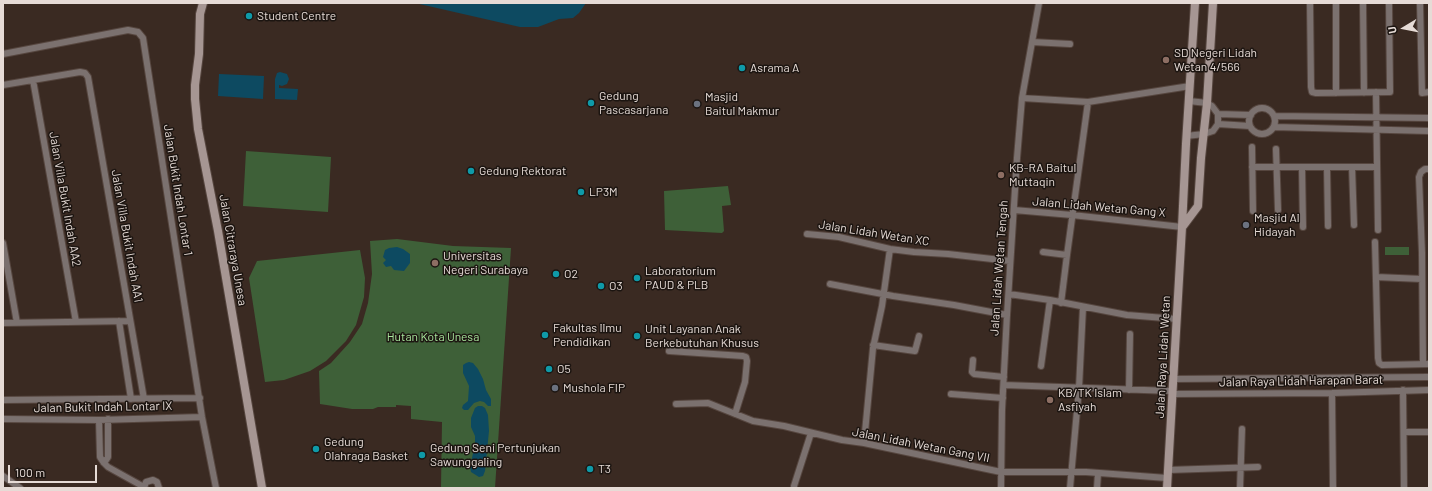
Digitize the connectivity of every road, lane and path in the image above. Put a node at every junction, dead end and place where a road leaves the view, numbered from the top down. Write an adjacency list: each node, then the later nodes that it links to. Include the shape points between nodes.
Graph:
1 (198, 3): 11 (main road, Jalan Citraraya Unesa)
2 (203, 3): 11 (main road, Jalan Citraraya Unesa)
3 (1039, 3): 12 (street, Jalan Lidah Wetan Tengah)
4 (1195, 3): 17 (main road, Jalan Raya Lidah Wetan)
5 (1213, 3): 25 (main road)
6 (1310, 3): 20 (street, via 1312,92)
7 (1336, 3): 20 (street)
8 (1363, 3): 21 (street)
9 (1389, 3): 18 (street, via 1390,92)
10 (1420, 3): 19 (street, via 1422,92)
11 (200, 14): 133 (main road, Jalan Citraraya Unesa, via 195,99 198,129)
12 (1032, 42): 13 (street); 22 (street, Jalan Lidah Wetan Tengah)
13 (1070, 44)
14 (3, 54): 104 (street, Jalan Bukit Indah Lontar 1, via 128,30 138,32 143,38)
15 (33, 80): 16 (street); 76 (street, Jalan Villa Bukit Indah AA1, via 80,72 88,77); 77 (street, Jalan Villa Bukit Indah AA2)
16 (3, 86)
17 (1190, 86): 23 (main road, Jalan Raya Lidah Wetan); 24 (street)
18 (1376, 92): 21 (street); 29 (street)
19 (1429, 92)
20 (1336, 93): 21 (street)
21 (1364, 93)
22 (1022, 98): 24 (street); 47 (street, Jalan Lidah Wetan Tengah)
23 (1189, 101): 25 (street); 37 (main road, Jalan Raya Lidah Wetan)
24 (1088, 102): 50 (street)
25 (1207, 103): 26 (street); 36 (main road)
26 (1218, 114): 27 (street); 31 (street)
27 (1251, 115): 28 (street, via 1260,108 1270,111); 32 (street)
28 (1274, 116): 29 (street); 33 (street)
29 (1377, 118): 30 (street); 34 (street)
30 (1429, 118)
31 (1218, 124): 32 (street); 36 (street, via 1213,131)
32 (1250, 126): 33 (street, via 1252,130 1261,134 1266,134)
33 (1274, 127): 34 (street)
34 (1377, 130): 35 (street); 45 (street)
35 (1429, 130)
36 (1204, 134): 37 (street); 53 (main road, via 1198,206)
37 (1186, 136): 53 (main road, Jalan Raya Lidah Wetan)
38 (1252, 147): 40 (street)
39 (1276, 149): 41 (street)
40 (1252, 167): 41 (street); 49 (street)
41 (1277, 167): 42 (street); 48 (street)
42 (1302, 167): 43 (street); 54 (street)
43 (1327, 167): 44 (street); 52 (street)
44 (1352, 167): 45 (street); 51 (street)
45 (1377, 167): 55 (street)
46 (1429, 169): 61 (street, via 1421,172 1419,177)
47 (1014, 210): 50 (street, Jalan Lidah Wetan Gang X); 64 (street, Jalan Lidah Wetan Tengah)
48 (1278, 210)
49 (1253, 211)
50 (1072, 215): 53 (street, Jalan Lidah Wetan Gang X); 63 (street)
51 (1354, 225)
52 (1328, 226)
53 (1182, 227): 74 (main road, Jalan Raya Lidah Wetan)
54 (1303, 227)
55 (1378, 230)
56 (807, 234): 59 (street, Jalan Lidah Wetan XC, via 839,237)
57 (1374, 242): 65 (street)
58 (3, 243): 79 (street)
59 (890, 249): 64 (street, Jalan Lidah Wetan XC); 68 (street)
60 (1043, 252): 63 (street)
61 (1422, 253): 62 (street); 66 (street)
62 (1429, 253)
63 (1066, 254): 71 (street)
64 (1010, 261): 69 (street, Jalan Lidah Wetan Tengah)
65 (1376, 277): 66 (street); 85 (street, via 1379,363)
66 (1422, 279): 85 (street)
67 (830, 284): 68 (street)
68 (884, 294): 73 (street); 82 (street)
69 (1009, 294): 70 (street); 73 (street, Jalan Lidah Wetan Tengah)
70 (1050, 300): 71 (street); 86 (street)
71 (1061, 303): 72 (street)
72 (1083, 307): 74 (street, via 1127,315); 94 (street)
73 (1007, 315): 87 (street, Jalan Lidah Wetan Tengah)
74 (1177, 319): 89 (main road, Jalan Raya Lidah Wetan)
75 (119, 321): 76 (street); 77 (street); 106 (street)
76 (130, 321): 107 (street, Jalan Villa Bukit Indah AA1)
77 (76, 322): 79 (street)
78 (3, 323): 79 (street)
79 (17, 323)
80 (1130, 334): 95 (street)
81 (918, 336): 82 (street, via 915,351)
82 (873, 345): 119 (street)
83 (669, 352): 110 (street, via 746,358 745,382)
84 (973, 360): 87 (street, via 974,374)
85 (1426, 364)
86 (1041, 366)
87 (1004, 376): 93 (street, Jalan Lidah Wetan Tengah)
88 (1429, 377): 91 (street, Jalan Raya Lidah Harapan Barat)
89 (1173, 379): 92 (street, Jalan Raya Lidah Harapan Barat); 98 (main road, Jalan Raya Lidah Wetan)
90 (1292, 379): 91 (street, Jalan Raya Lidah Harapan Barat); 92 (street, Jalan Raya Lidah Harapan Barat); 99 (street)
91 (1304, 379): 101 (street)
92 (1192, 380): 103 (street)
93 (1004, 385): 94 (street, Jalan Raya Lidah Harapan Barat); 105 (street, Jalan Lidah Wetan Tengah)
94 (1079, 388): 95 (street, Jalan Raya Lidah Harapan Barat); 124 (street)
95 (1129, 390): 98 (street, Jalan Raya Lidah Harapan Barat)
96 (1403, 390): 97 (street, Jalan Raya Lidah Harapan Barat); 100 (street, Jalan Raya Lidah Harapan Barat); 116 (street)
97 (1429, 390)
98 (1172, 392): 103 (street, Jalan Raya Lidah Harapan Barat); 126 (main road, Jalan Raya Lidah Wetan)
99 (1292, 392): 101 (street, Jalan Raya Lidah Harapan Barat); 103 (street, Jalan Raya Lidah Harapan Barat)
100 (1332, 392): 101 (street, Jalan Raya Lidah Harapan Barat); 139 (street)
101 (1304, 393)
102 (951, 394): 105 (street)
103 (1192, 394)
104 (200, 398): 107 (street, Jalan Bukit Indah Lontar IX); 111 (street, Jalan Bukit Indah Lontar 1)
105 (1003, 398): 123 (street, Jalan Lidah Wetan Tengah)
106 (131, 399): 107 (street, Jalan Bukit Indah Lontar IX); 108 (street, Jalan Bukit Indah Lontar IX)
107 (144, 399)
108 (3, 400)
109 (676, 404): 110 (street, Jalan Lidah Wetan Gang VII, via 708,403)
110 (735, 414): 118 (street, Jalan Lidah Wetan Gang VII, via 753,421)
111 (202, 417): 113 (street, Jalan Bukit Indah Lontar IX); 132 (street, Jalan Bukit Indah Lontar 1)
112 (3, 419): 114 (street, Jalan Bukit Indah Lontar IX)
113 (108, 419): 114 (street, Jalan Bukit Indah Lontar IX); 120 (street, via 108,457)
114 (99, 420): 120 (street, via 100,457)
115 (1242, 429): 121 (street)
116 (1404, 432): 117 (street); 140 (street)
117 (1429, 432)
118 (811, 433): 119 (street, Jalan Lidah Wetan Gang VII); 128 (street)
119 (864, 443): 123 (street, Jalan Lidah Wetan Gang VII)
120 (104, 463): 130 (street)
121 (1241, 467): 122 (street, Jalan Lidah Wetan Gang VII); 126 (street, Jalan Lidah Wetan Gang VII); 138 (street)
122 (1258, 467)
123 (1001, 472): 124 (street, Jalan Lidah Wetan Gang VII); 134 (street, Jalan Lidah Wetan Tengah)
124 (1071, 473): 125 (street, Jalan Lidah Wetan Gang VII); 135 (street)
125 (1098, 473): 126 (street, Jalan Lidah Wetan Gang VII); 136 (street)
126 (1168, 474): 137 (main road, Jalan Raya Lidah Wetan)
127 (3, 476): 129 (street)
128 (794, 486)
129 (20, 488)
130 (144, 488): 131 (street, via 146,482 153,480)
131 (159, 488)
132 (216, 488)
133 (262, 488)
134 (1001, 488)
135 (1070, 488)
136 (1097, 488)
137 (1167, 488)
138 (1240, 488)
139 (1333, 488)
140 (1404, 488)

